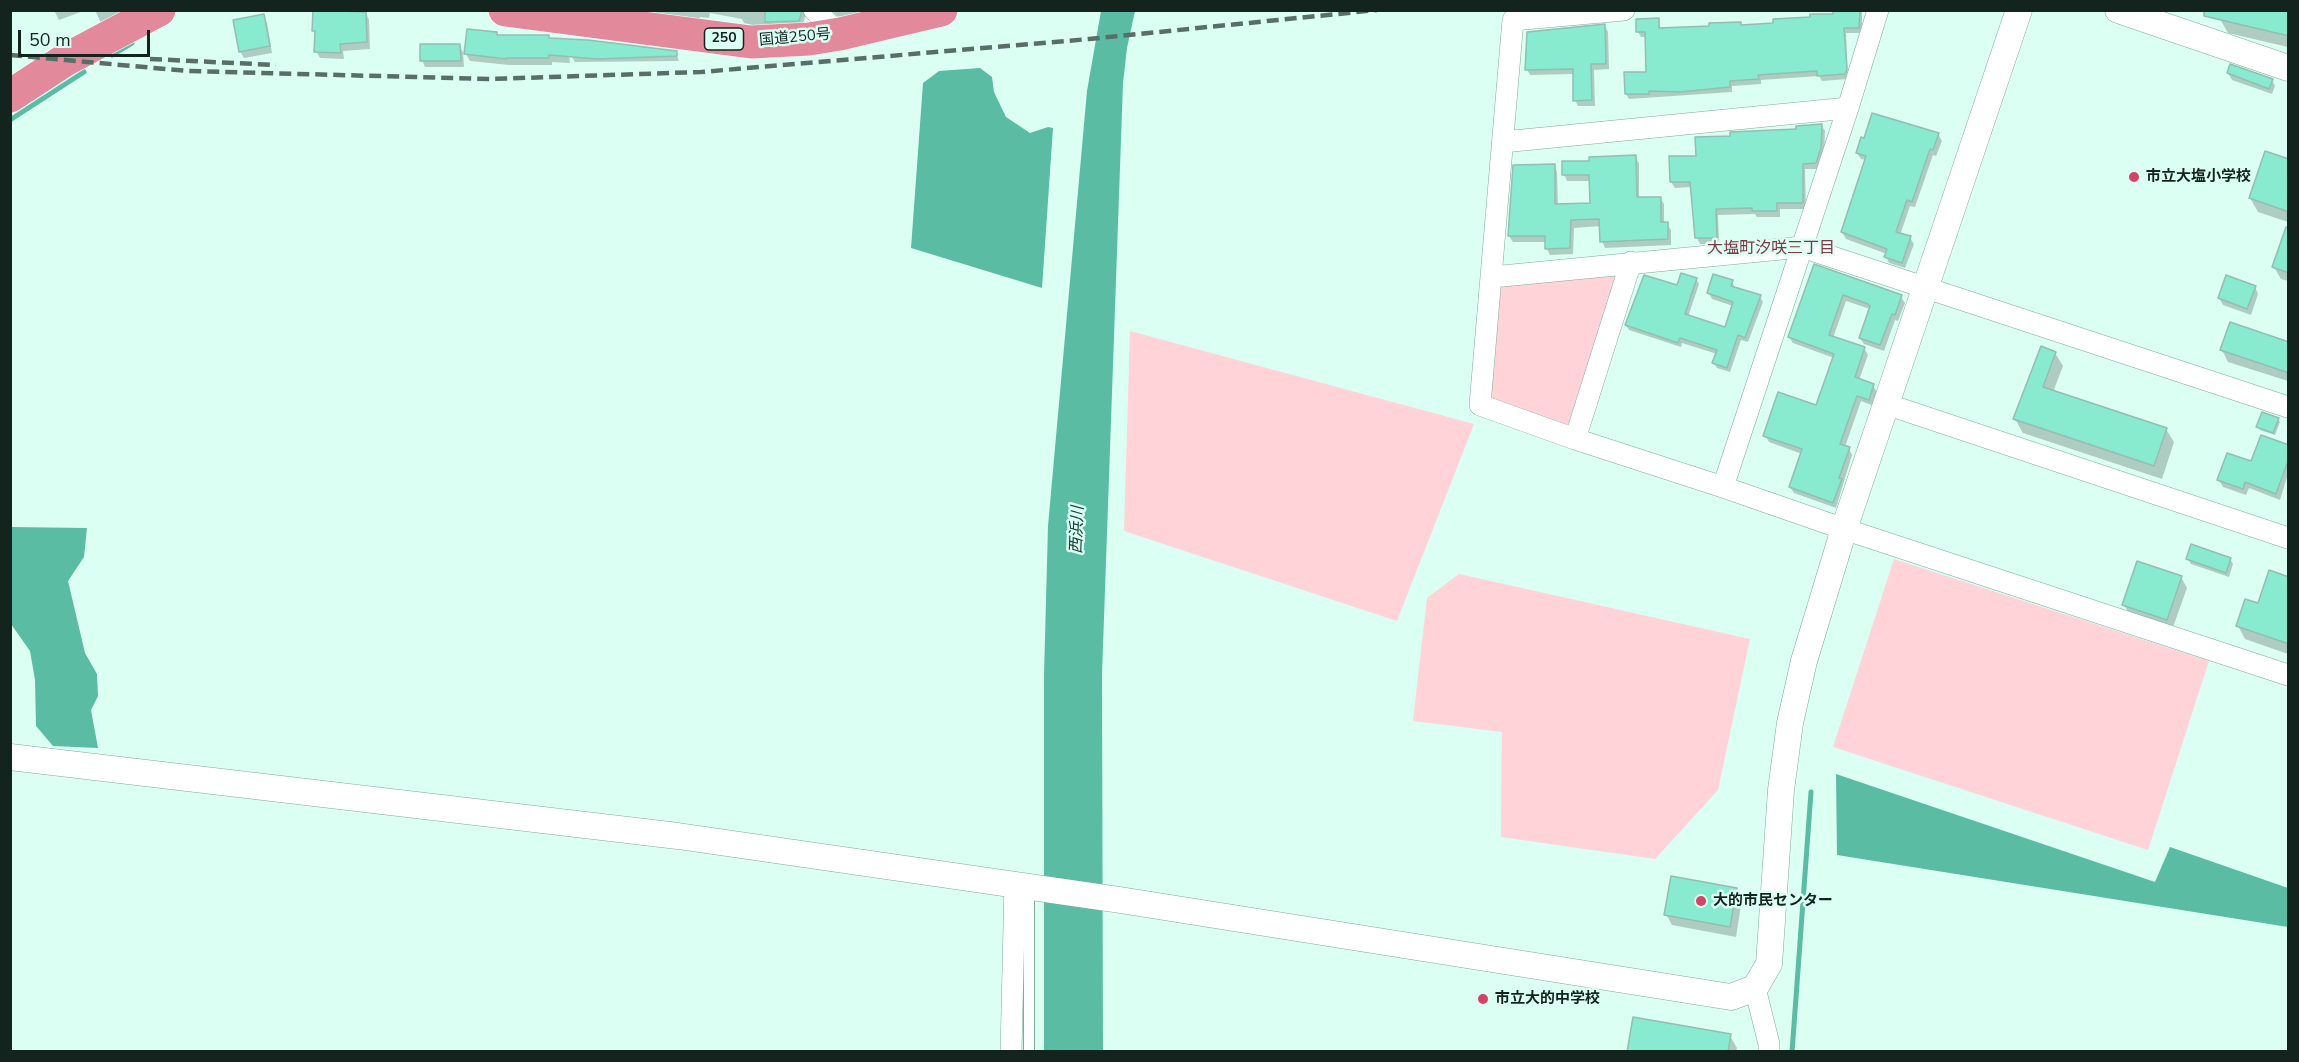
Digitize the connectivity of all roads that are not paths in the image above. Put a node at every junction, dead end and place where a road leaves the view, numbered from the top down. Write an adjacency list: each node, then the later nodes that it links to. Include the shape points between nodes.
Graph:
1 (159, 10): 11 (highway, via 65,60)
2 (505, 10): 9 (highway, 国道250号 / 250, via 751,42)
3 (814, 10): 9 (street)
4 (1624, 10): 13 (street, via 1513,20)
5 (1878, 10): 12 (street)
6 (2019, 10): 17 (street)
7 (2118, 10): 10 (street)
8 (932, 12): 9 (highway, 国道250号 / 250)
9 (840, 34)
10 (2289, 68)
11 (10, 96)
12 (1848, 108): 13 (street); 14 (street)
13 (1503, 142): 16 (street)
14 (1802, 247): 15 (street); 17 (street); 21 (street)
15 (1631, 262): 16 (street); 20 (street)
16 (1492, 277): 20 (street, via 1480,405)
17 (1925, 289): 18 (street); 19 (street)
18 (1886, 404): 22 (street); 23 (street)
19 (2289, 407)
20 (1575, 439): 21 (street)
21 (1723, 487): 22 (street)
22 (1844, 529): 24 (street); 27 (street, via 1790,723 1781,790 1769,964)
23 (2289, 538)
24 (2289, 675)
25 (10, 757): 26 (street, via 678,836)
26 (1022, 885): 27 (street, via 1731,997); 28 (street); 29 (lane)
27 (1755, 988): 30 (street)
28 (1011, 1052)
29 (1029, 1052)
30 (1769, 1052)

